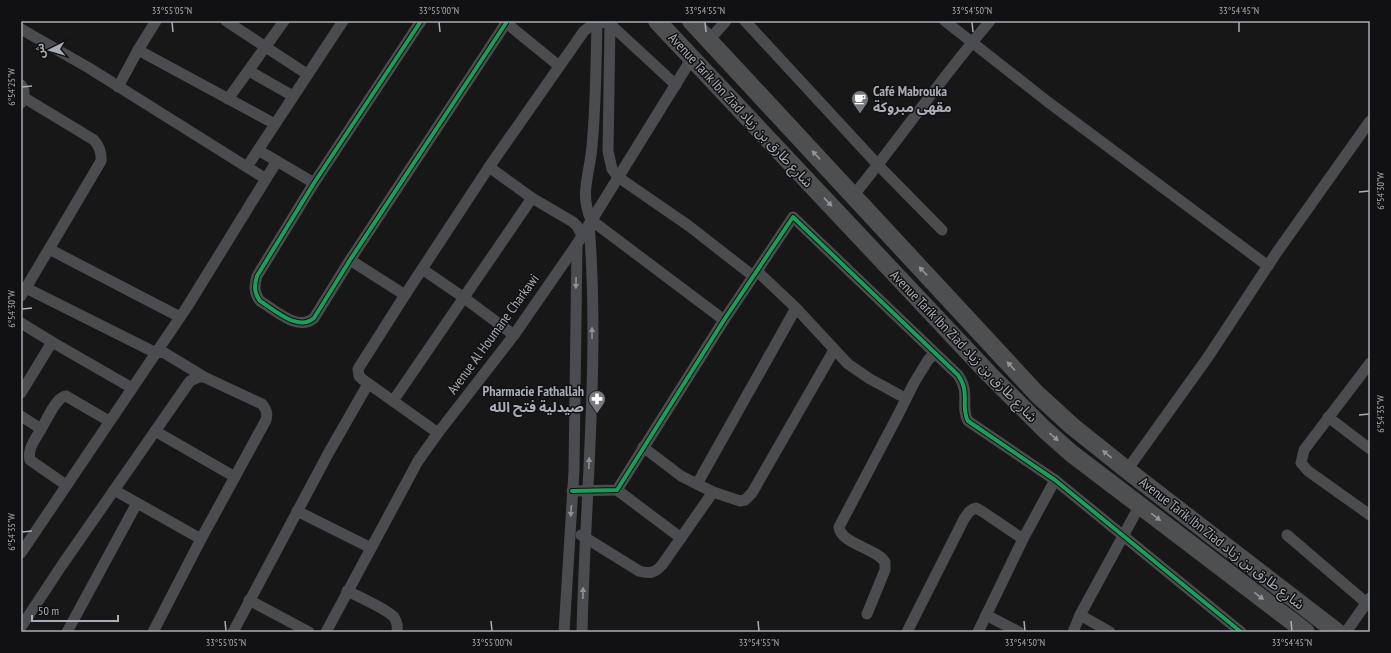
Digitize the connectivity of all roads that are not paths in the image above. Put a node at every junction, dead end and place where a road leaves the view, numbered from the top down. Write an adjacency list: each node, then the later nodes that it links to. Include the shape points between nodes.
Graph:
1 (156, 21): 18 (street)
2 (226, 21): 17 (street)
3 (284, 21): 17 (street)
4 (343, 21): 22 (street)
5 (421, 21): 38 (street)
6 (597, 21): 13 (street); 20 (street, via 584,31); 41 (street, via 592,146 585,194)
7 (657, 21): 19 (main road, Avenue Tarik Ibn Ziad شارع طارق بن زياد)
8 (726, 21): 15 (street)
9 (745, 21): 33 (street)
10 (945, 21): 16 (street)
11 (990, 21): 16 (street)
12 (505, 22): 20 (street); 45 (street)
13 (610, 24): 24 (street); 36 (street, via 608,151 612,168)
14 (21, 29): 25 (street)
15 (705, 36): 19 (main road, via 697,32 689,36 684,44); 19 (main road, via 714,60 711,64); 39 (main road, Avenue Tarik Ibn Ziad شارع طارق بن زياد, one-way to 15)
16 (972, 42): 33 (street); 46 (street)
17 (265, 47): 21 (street); 22 (street)
18 (138, 50): 25 (street); 27 (street)
19 (692, 58): 24 (street, Avenue Al Houmane Charkawi); 87 (main road, Avenue Tarik Ibn Ziad شارع طارق بن زياد, one-way to 87, via 1012,398 1071,452)
20 (559, 66): 35 (street)
21 (248, 71): 26 (street); 27 (street)
22 (307, 74): 26 (street)
23 (21, 85): 28 (street, via 24,89)
24 (676, 85): 36 (street, Avenue Al Houmane Charkawi)
25 (118, 87): 34 (street)
26 (293, 96): 30 (street)
27 (228, 99): 30 (street)
28 (22, 101): 44 (street, via 94,140 101,155 101,161)
29 (1370, 121): 46 (street)
30 (275, 124): 31 (street)
31 (258, 150): 32 (street); 34 (street)
32 (277, 161): 37 (street); 38 (street)
33 (878, 165): 39 (street); 42 (street)
34 (247, 167): 37 (street)
35 (489, 167): 40 (street); 47 (street)
36 (618, 177): 41 (street, Avenue Al Houmane Charkawi); 48 (street)
37 (266, 179): 53 (street)
38 (314, 183): 45 (street, via 257,276 256,296 260,301 298,323 310,322)
39 (853, 196): 76 (main road, Avenue Tarik Ibn Ziad شارع طارق بن زياد, one-way to 39, via 1037,394)
40 (532, 198): 43 (street, via 573,222 580,231); 51 (street)
41 (590, 222): 43 (street, Avenue Al Houmane Charkawi); 54 (street); 84 (street, one-way to 41, via 593,378)
42 (942, 230)
43 (579, 240): 56 (street, Avenue Al Houmane Charkawi); 83 (street, one-way to 83)
44 (49, 249): 49 (street); 53 (street)
45 (350, 260): 50 (street)
46 (1268, 266): 76 (street, via 1208,357)
47 (422, 269): 50 (street); 51 (street)
48 (755, 273): 52 (street); 54 (street); 60 (street, via 793,217)
49 (23, 292): 59 (street)
50 (405, 295): 63 (street, via 360,364 359,376)
51 (463, 297): 56 (street); 67 (street)
52 (796, 308): 58 (street); 79 (street)
53 (180, 316): 59 (street)
54 (724, 320): 74 (street)
55 (21, 323): 57 (street)
56 (514, 335): 73 (street, Avenue Al Houmane Charkawi)
57 (52, 342): 64 (street); 65 (street)
58 (834, 350): 66 (street, via 865,376); 85 (street, via 749,496 740,501)
59 (156, 353): 62 (street, via 163,352); 64 (street)
60 (934, 354): 66 (street); 78 (street, via 962,381 968,421)
61 (1370, 364): 69 (street)
62 (204, 377): 72 (street, via 190,381); 77 (street, via 262,404 267,412 266,420)
63 (368, 384): 67 (street); 88 (street)
64 (132, 388): 70 (street)
65 (21, 393)
66 (905, 398): 102 (street, via 839,526 841,533 846,537 885,562 885,570)
67 (393, 401): 73 (street)
68 (21, 416): 71 (street)
69 (1328, 417): 75 (street); 89 (street, via 1304,450 1301,463 1308,471)
70 (109, 421): 71 (street, via 62,396); 80 (street)
71 (41, 428): 80 (street, via 30,450 30,460)
72 (155, 431): 77 (street); 81 (street)
73 (438, 433): 97 (street, Avenue Al Houmane Charkawi, via 418,461)
74 (643, 447): 79 (street, via 681,476); 82 (street)
75 (1370, 449)
76 (1127, 470): 121 (main road, Avenue Tarik Ibn Ziad شارع طارق بن زياد)
77 (235, 477): 95 (street)
78 (1056, 480): 92 (street); 96 (street)
79 (697, 484): 85 (street)
80 (66, 485): 98 (street)
81 (114, 490): 86 (street); 105 (street)
82 (617, 490): 84 (street); 94 (street)
83 (572, 491): 84 (street); 90 (street, one-way to 90)
84 (588, 491): 93 (street)
85 (713, 492): 94 (street)
86 (137, 503): 95 (street); 106 (street)
87 (1140, 505): 92 (street); 120 (main road, Avenue Tarik Ibn Ziad شارع طارق بن زياد, one-way to 120)
88 (297, 511): 97 (street); 100 (street)
89 (1370, 515)
90 (570, 528): 93 (street); 112 (street)
91 (1287, 535): 101 (street)
92 (1123, 536): 104 (street); 119 (street)
93 (585, 537): 94 (street, via 640,571 650,573 662,565); 113 (street, one-way to 93)
94 (681, 538)
95 (201, 539): 107 (street)
96 (1023, 539): 103 (street); 114 (street, via 976,508 970,510)
97 (371, 548): 99 (street, Avenue Al Houmane Charkawi)
98 (21, 553)
99 (347, 591): 110 (street, Avenue Al Houmane Charkawi); 111 (street, via 390,614 396,620)
100 (249, 600): 108 (street); 109 (street)
101 (1369, 602): 122 (street)
102 (867, 614)
103 (986, 615): 115 (street); 116 (street)
104 (1080, 615): 117 (street); 118 (street)
105 (21, 627)
106 (67, 632)
107 (153, 632)
108 (233, 632)
109 (309, 632)
110 (326, 632)
111 (397, 632)
112 (564, 632)
113 (582, 632)
114 (907, 632)
115 (978, 632)
116 (1019, 632)
117 (1073, 632)
118 (1110, 632)
119 (1241, 632)
120 (1306, 632)
121 (1337, 632)
122 (1346, 632)

